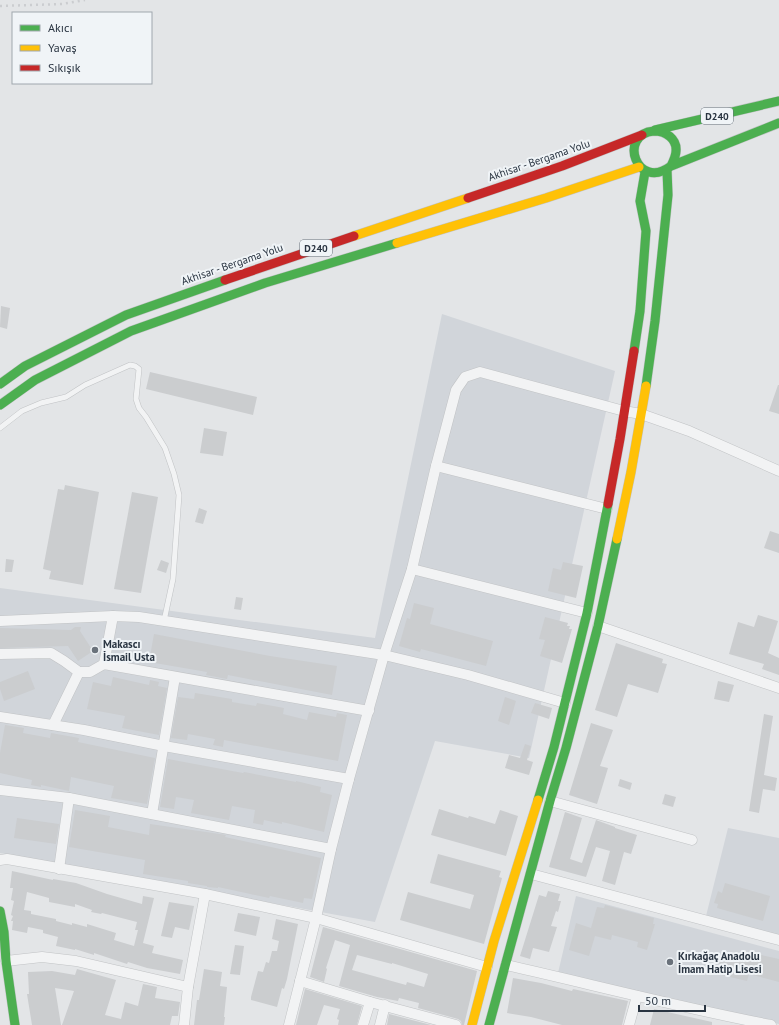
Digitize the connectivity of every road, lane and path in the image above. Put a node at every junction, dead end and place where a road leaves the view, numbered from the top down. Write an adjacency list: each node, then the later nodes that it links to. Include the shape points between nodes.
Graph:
1 (779, 101): 3 (main road, Akhisar - Bergama Yolu / D240)
2 (779, 123): 5 (main road, D240)
3 (655, 130): 4 (main road, Akhisar - Bergama Yolu); 5 (main road, via 668,134 676,146 675,160)
4 (642, 135): 6 (main road, via 634,147 635,161); 7 (main road, Akhisar - Bergama Yolu / D240, via 562,166 260,267 126,315 26,366)
5 (669, 168): 6 (main road, via 659,173); 10 (main road, via 655,321)
6 (642, 169): 8 (main road, D240, via 265,283 131,331 35,380); 9 (main road, via 640,201 646,231 640,311)
7 (0, 384)
8 (0, 405)
9 (624, 411): 10 (street); 12 (street, via 480,372 465,377 456,390); 14 (main road)
10 (641, 414): 13 (street, via 689,431); 20 (main road)
11 (0, 428): 19 (lane, via 22,411 66,397 130,365 139,369 136,399 139,408 165,448 179,495 173,579)
12 (436, 466): 14 (street); 15 (street)
13 (779, 471)
14 (607, 509): 16 (main road)
15 (412, 569): 16 (street); 22 (street)
16 (587, 613): 27 (main road)
17 (112, 616): 18 (street); 19 (street); 23 (street)
18 (0, 621)
19 (164, 621): 22 (street)
20 (598, 626): 26 (street); 35 (main road)
21 (0, 654): 24 (street, via 52,653)
22 (384, 655): 27 (street, via 468,675); 28 (street)
23 (104, 664): 24 (street, via 90,672); 25 (street)
24 (79, 672): 30 (street)
25 (175, 677): 28 (street); 31 (street)
26 (779, 688)
27 (565, 703): 48 (main road)
28 (369, 711): 32 (street)
29 (0, 717): 30 (street)
30 (53, 725): 31 (street)
31 (164, 746): 32 (street); 36 (street)
32 (349, 780): 38 (street)
33 (0, 790): 34 (street)
34 (69, 798): 36 (street); 40 (street)
35 (550, 801): 37 (street); 41 (main road)
36 (152, 814): 38 (street)
37 (692, 840)
38 (331, 849): 44 (street)
39 (0, 860): 40 (street, via 7,859)
40 (59, 869): 42 (street)
41 (531, 874): 45 (street); 47 (main road)
42 (205, 894): 44 (street); 50 (street)
43 (0, 911): 46 (main road)
44 (316, 918): 48 (street); 49 (street)
45 (779, 940)
46 (6, 961): 50 (street, via 42,957 76,961); 55 (main road)
47 (506, 965): 51 (street); 62 (main road)
48 (487, 967): 61 (main road)
49 (300, 981): 52 (street); 57 (street)
50 (188, 987): 56 (street)
51 (637, 996): 54 (street); 63 (street)
52 (370, 1002): 53 (street); 58 (street)
53 (385, 1005): 59 (street); 60 (street)
54 (725, 1021): 64 (street)
55 (15, 1025)
56 (184, 1025)
57 (288, 1025)
58 (362, 1025)
59 (380, 1025)
60 (456, 1025)
61 (472, 1025)
62 (489, 1025)
63 (629, 1025)
64 (771, 1025)

